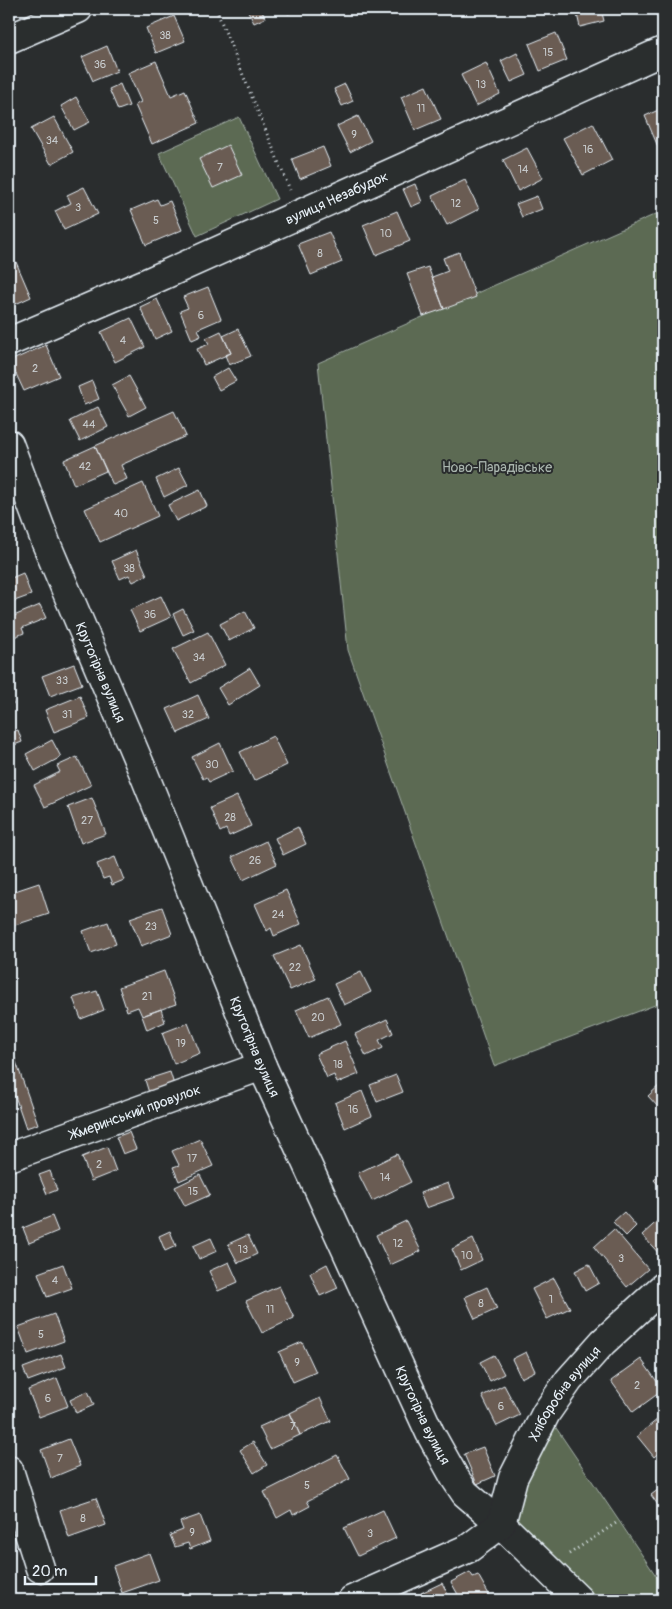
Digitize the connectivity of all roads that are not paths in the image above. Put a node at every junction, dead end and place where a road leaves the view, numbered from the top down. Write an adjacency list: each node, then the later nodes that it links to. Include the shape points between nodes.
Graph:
1 (78, 9): 2 (street)
2 (9, 39)
3 (663, 51): 4 (street, вулиця Незабудок)
4 (9, 342)
5 (9, 444): 6 (street, Крутогірна вулиця, via 46,542)
6 (262, 1066): 7 (street, Жмеринський провулок); 10 (street, Крутогірна вулиця, via 430,1433 465,1493)
7 (9, 1158)
8 (663, 1287): 10 (street, Хліборобна вулиця, via 603,1342 569,1380 546,1413 512,1478)
9 (9, 1470): 11 (street)
10 (501, 1524): 12 (street, via 469,1548); 13 (street, Крутогірна вулиця)
11 (40, 1568)
12 (352, 1600)
13 (579, 1600)

